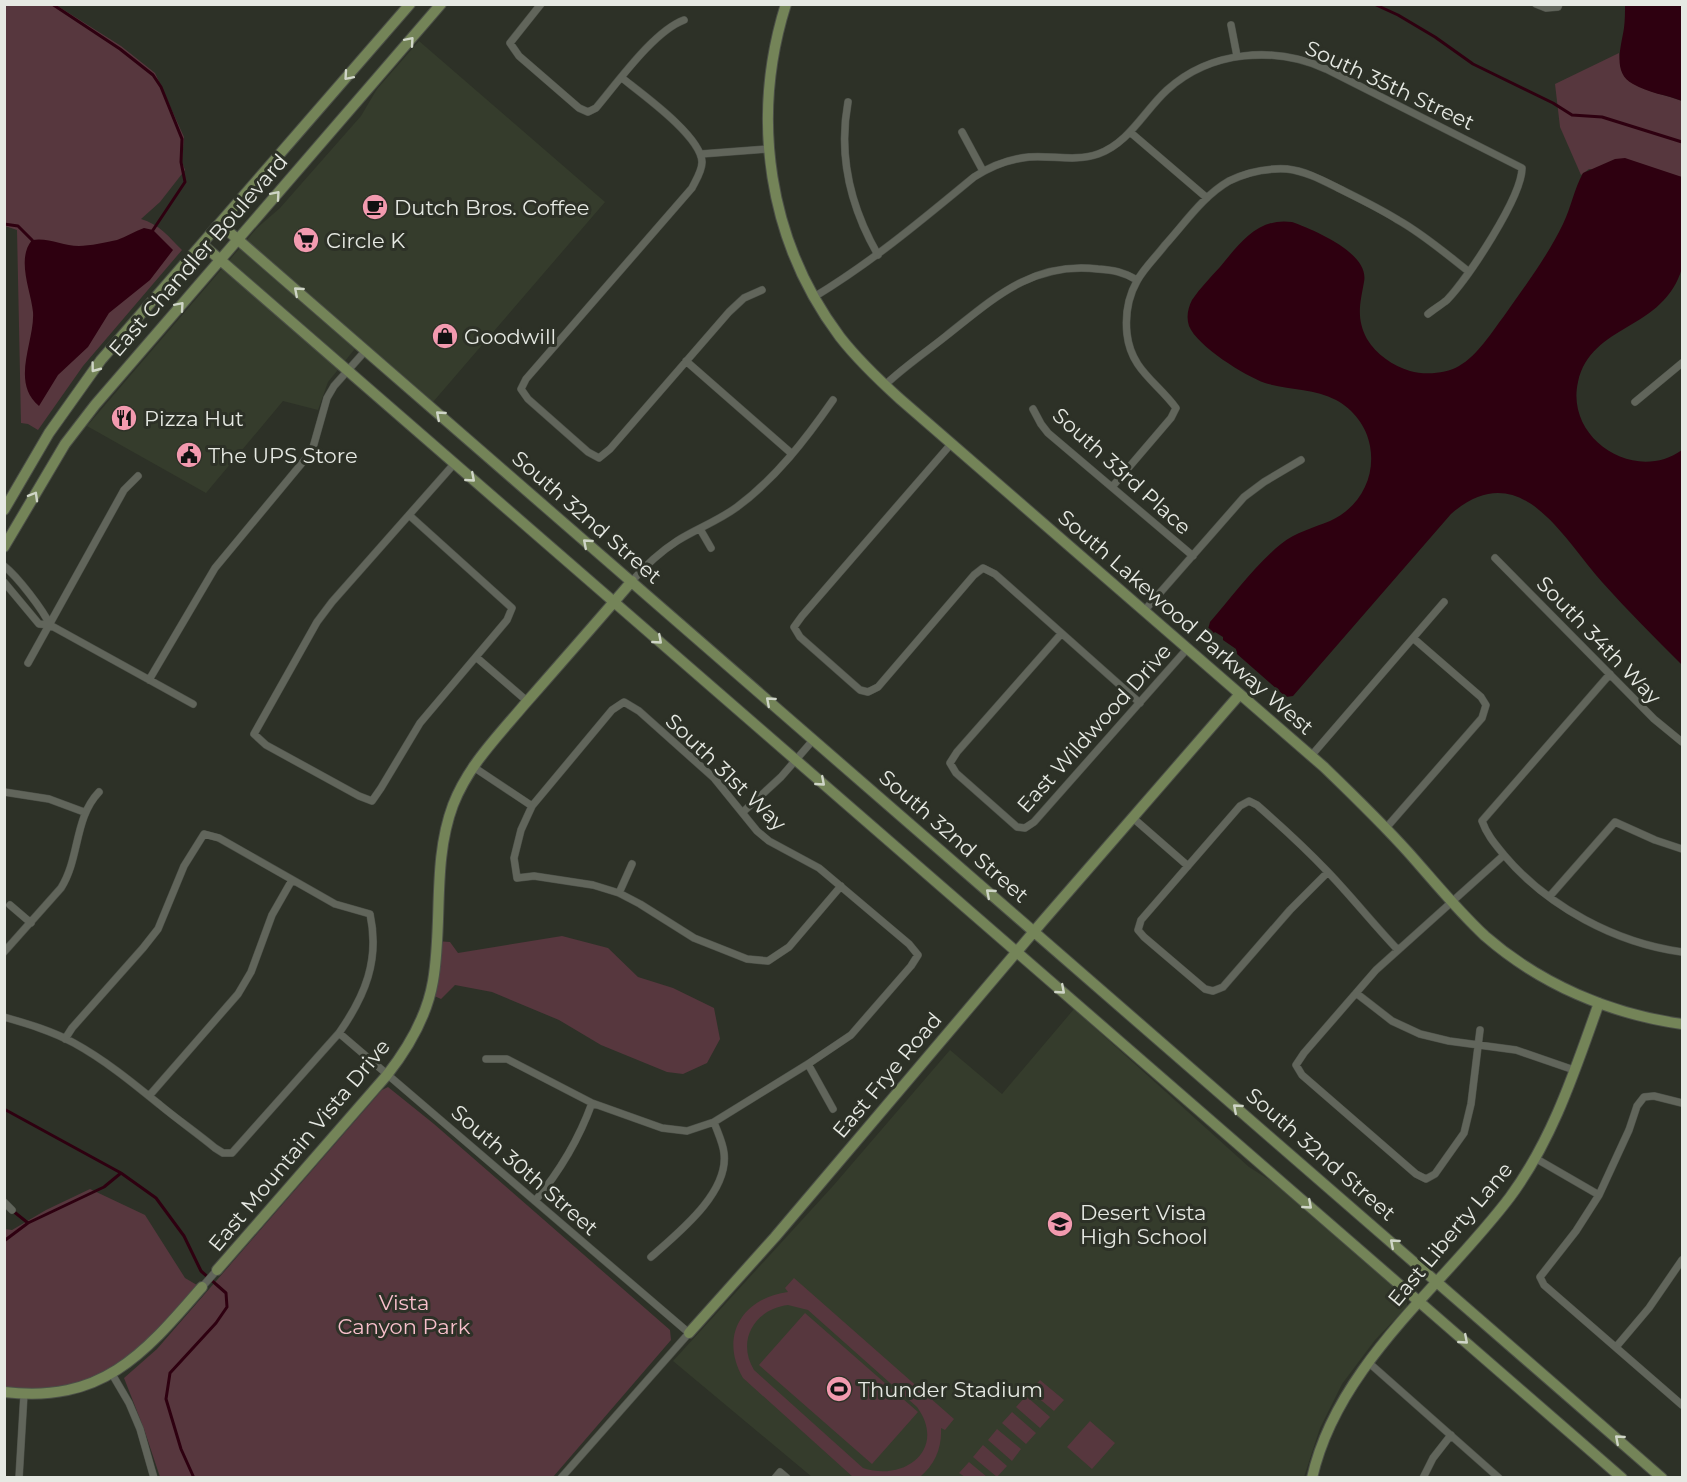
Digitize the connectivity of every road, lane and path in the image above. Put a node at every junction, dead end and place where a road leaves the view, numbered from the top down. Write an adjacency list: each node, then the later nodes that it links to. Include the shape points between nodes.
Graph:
1 (410, 4): 18 (main road, East Chandler Boulevard, one-way to 18)
2 (441, 4): 19 (main road, East Chandler Boulevard, one-way to 2)
3 (541, 4): 10 (street, via 510,43 519,56 588,112)
4 (786, 4): 14 (main road, South Lakewood Parkway West, via 771,65)
5 (1536, 4): 6 (street, via 1546,8)
6 (1558, 6)
7 (684, 20): 10 (street, via 659,34)
8 (1231, 25): 9 (street)
9 (1237, 56): 13 (street, South 35th Street, via 1212,63 1168,89); 23 (street, South 35th Street, via 1265,54 1314,63 1522,168 1522,179 1508,210)
10 (622, 78): 15 (street, via 687,133)
11 (848, 102): 21 (street, via 843,137 848,179 858,213)
12 (962, 132): 16 (street)
13 (1130, 132): 16 (street, South 35th Street, via 1098,154 1070,159 1030,157); 17 (street)
14 (768, 149): 15 (street); 26 (main road, South Lakewood Parkway West, via 775,195 788,237)
15 (700, 154): 29 (street, via 702,164 692,188 521,389 599,458)
16 (983, 171): 21 (street, South 35th Street)
17 (1207, 198): 23 (street, via 1246,174 1276,169 1303,173 1398,219); 24 (street)
18 (219, 224): 19 (main road, South 32nd Street); 20 (main road, East Chandler Boulevard)
19 (238, 239): 22 (main road, East Chandler Boulevard); 28 (main road, South 32nd Street, one-way to 19)
20 (202, 244): 22 (main road); 42 (main road, East Chandler Boulevard, one-way to 42, via 74,396)
21 (878, 255): 26 (street, South 35th Street)
22 (220, 260): 31 (main road); 45 (main road, East Chandler Boulevard, one-way to 22, via 79,425)
23 (1468, 271): 27 (street, via 1447,300)
24 (1137, 280): 32 (street, via 1125,273 1090,268 1034,275 997,295); 41 (street, via 1126,318 1133,357 1176,408)
25 (762, 290): 29 (street, via 744,298 729,312)
26 (814, 297): 32 (main road, South Lakewood Parkway West, via 856,357)
27 (1428, 314)
28 (366, 350): 31 (street); 50 (main road, South 32nd Street, one-way to 28)
29 (687, 361): 37 (street)
30 (1683, 363): 34 (street)
31 (348, 371): 39 (main road); 64 (street, via 327,398 312,451 215,568)
32 (885, 385): 36 (main road, South Lakewood Parkway West)
33 (833, 400): 37 (street, East Mountain Vista Drive)
34 (1635, 402)
35 (1033, 410): 41 (street, South 33rd Place, via 1048,433)
36 (951, 444): 56 (main road, South Lakewood Parkway West); 58 (street, via 794,627 800,637 860,690 868,692 878,687 983,568 995,574)
37 (791, 453): 44 (street, East Mountain Vista Drive, via 746,500)
38 (1301, 460): 47 (street, via 1244,497)
39 (454, 464): 43 (street); 53 (main road, one-way to 53)
40 (138, 476): 57 (street, via 124,490)
41 (1112, 487): 47 (street, South 33rd Place)
42 (4, 510)
43 (409, 515): 61 (street, via 512,608 507,620); 61 (street, via 317,622 254,734 266,745 372,801 420,723)
44 (700, 529): 46 (street); 50 (street, East Mountain Vista Drive, via 656,556)
45 (4, 547)
46 (711, 548)
47 (1193, 556): 56 (street)
48 (1495, 558): 63 (street, South 34th Way)
49 (4, 566): 52 (street)
50 (632, 581): 53 (main road, East Mountain Vista Drive); 69 (main road, South 32nd Street, one-way to 50)
51 (4, 582): 55 (street)
52 (29, 596): 55 (street); 57 (street)
53 (614, 602): 66 (main road, East Mountain Vista Drive); 72 (main road, one-way to 72)
54 (1444, 602): 59 (street)
55 (21, 603): 57 (street, via 39,624)
56 (1144, 611): 60 (main road, South Lakewood Parkway West)
57 (50, 625): 62 (street); 64 (street)
58 (1061, 634): 67 (street); 67 (street, East Wildwood Drive, via 950,763 956,773 1017,827 1025,828 1034,822)
59 (1413, 638): 71 (street); 80 (street, via 1486,705 1482,718)
60 (1187, 649): 65 (main road, South Lakewood Parkway West); 67 (street, East Wildwood Drive)
61 (476, 657): 66 (street)
62 (28, 663)
63 (1610, 674): 70 (street, South 34th Way); 82 (street, via 1482,821 1486,833)
64 (149, 680): 68 (street)
65 (1240, 694): 71 (main road, South Lakewood Parkway West); 79 (main road, East Frye Road)
66 (527, 701): 73 (main road, East Mountain Vista Drive)
67 (1140, 703)
68 (193, 704)
69 (814, 740): 72 (street); 93 (main road, South 32nd Street, one-way to 69)
70 (1683, 742)
71 (1311, 756): 80 (main road, South Lakewood Parkway West)
72 (796, 760): 78 (street); 96 (main road, one-way to 96)
73 (472, 766): 76 (street); 109 (main road, East Mountain Vista Drive, via 453,804 442,844 430,994 410,1043)
74 (4, 792): 77 (street, via 49,799)
75 (99, 792): 77 (street)
76 (532, 806): 78 (street, South 31st Way, via 612,710 624,702 714,778); 88 (street, via 514,858 517,878 534,876)
77 (84, 812): 92 (street, via 68,876)
78 (742, 812): 87 (street, South 31st Way, via 769,841 819,868)
79 (1133, 818): 84 (street); 93 (main road, East Frye Road)
80 (1386, 828): 90 (main road, South Lakewood Parkway West)
81 (1683, 849): 89 (street, via 1615,822)
82 (1504, 855): 89 (street); 90 (street)
83 (632, 864): 88 (street)
84 (1188, 866): 85 (street, via 1240,806 1249,801); 85 (street, via 1141,920 1138,930 1205,989 1214,992 1223,987)
85 (1328, 872): 94 (street)
86 (292, 880): 103 (street, via 335,904 370,914 372,948 365,990); 104 (street, via 219,838 204,834 184,866 158,928); 110 (street, via 272,915 251,972 238,994)
87 (841, 886): 88 (street, via 789,947 768,961 747,959 693,938); 107 (street, South 31st Way, via 918,955 851,1035)
88 (619, 893)
89 (1550, 896): 97 (street, via 1603,928)
90 (1452, 902): 94 (street); 99 (main road, South Lakewood Parkway West, via 1485,935 1523,964 1557,985)
91 (10, 905): 92 (street)
92 (31, 923): 95 (street)
93 (1035, 932): 96 (main road, East Frye Road); 123 (main road, South 32nd Street, one-way to 93)
94 (1398, 950): 98 (street)
95 (4, 952)
96 (1017, 952): 125 (main road, one-way to 125); 126 (main road, East Frye Road)
97 (1683, 952)
98 (1356, 993): 105 (street, via 1406,1028 1434,1038); 105 (street, via 1296,1065 1302,1075 1426,1179 1435,1174 1464,1133)
99 (1599, 1003): 101 (main road, South Lakewood Parkway West, via 1638,1016); 108 (main road, East Liberty Lane)
100 (4, 1017): 104 (street)
101 (1683, 1023)
102 (1479, 1030): 105 (street)
103 (339, 1033): 109 (street, South 30th Street); 110 (street, via 232,1153 214,1148)
104 (65, 1039): 110 (street)
105 (1478, 1045): 108 (street, via 1516,1050)
106 (486, 1059): 111 (street, via 507,1059)
107 (808, 1064): 113 (street); 114 (street)
108 (1574, 1070): 115 (main road, East Liberty Lane, via 1551,1130)
109 (387, 1075): 117 (street, South 30th Street); 122 (main road, East Mountain Vista Drive)
110 (148, 1096)
111 (592, 1103): 114 (street, via 673,1131 687,1131); 117 (street, via 567,1157)
112 (1683, 1103): 116 (street, via 1644,1097)
113 (833, 1109)
114 (714, 1122): 120 (street, via 724,1152 723,1169 715,1189 694,1220)
115 (1535, 1158): 116 (street); 123 (main road, East Liberty Lane, via 1503,1206)
116 (1599, 1195): 127 (street, via 1540,1277 1544,1285)
117 (535, 1201): 126 (street, South 30th Street)
118 (4, 1202): 119 (street)
119 (12, 1210)
120 (651, 1257)
121 (1683, 1260): 127 (street)
122 (217, 1270): 124 (street, East Mountain Vista Drive)
123 (1438, 1281): 125 (main road, East Liberty Lane); 143 (main road, South 32nd Street, one-way to 123)
124 (202, 1287): 129 (main road, East Mountain Vista Drive, via 157,1338)
125 (1420, 1302): 128 (main road, East Liberty Lane); 142 (main road, one-way to 142)
126 (689, 1333): 137 (street, East Frye Road)
127 (1616, 1347): 132 (street)
128 (1368, 1362): 133 (street); 139 (main road, East Liberty Lane, via 1332,1420)
129 (112, 1374): 131 (main road, East Mountain Vista Drive, via 49,1394); 136 (street, via 133,1412)
130 (4, 1392): 131 (main road, East Mountain Vista Drive)
131 (24, 1394): 135 (street)
132 (1683, 1406)
133 (1451, 1435): 140 (street); 141 (street)
134 (777, 1474): 138 (street)
135 (19, 1478)
136 (154, 1478)
137 (561, 1478)
138 (787, 1478)
139 (1312, 1478)
140 (1423, 1478)
141 (1499, 1478)
142 (1622, 1478)
143 (1662, 1478)

